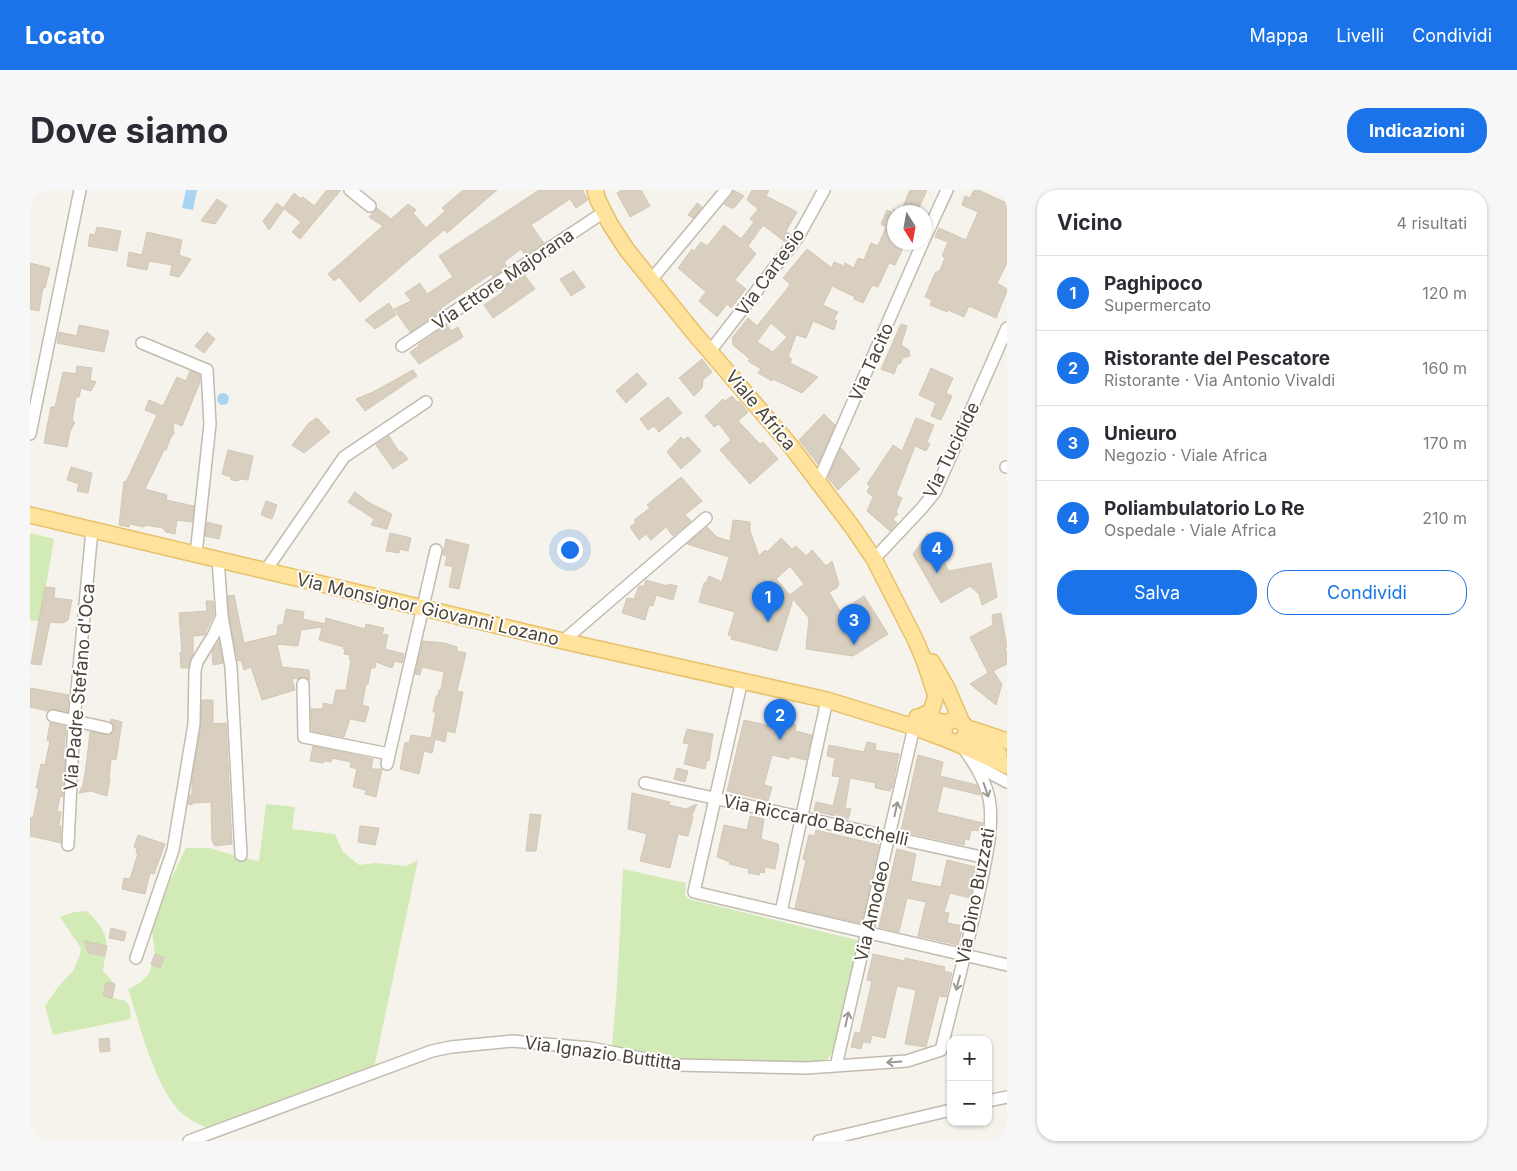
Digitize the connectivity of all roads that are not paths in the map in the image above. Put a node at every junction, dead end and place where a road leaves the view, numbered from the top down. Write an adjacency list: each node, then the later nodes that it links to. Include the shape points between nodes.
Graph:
1 (80, 190): 17 (street)
2 (350, 190): 7 (street)
3 (595, 190): 8 (main road, Viale Africa)
4 (726, 190): 11 (street)
5 (824, 190): 15 (street, Via Cartesio, via 798,237)
6 (947, 190): 9 (street, Via Tacito)
7 (370, 206)
8 (604, 212): 11 (main road, Viale Africa, via 627,250); 14 (street, Via Ettore Majorana)
9 (932, 223)
10 (920, 250): 18 (street, Via Tacito)
11 (651, 280): 15 (main road, Viale Africa)
12 (1007, 328): 25 (street, Via Tucidide, via 935,492)
13 (142, 343): 23 (street, via 207,370 210,424)
14 (402, 346)
15 (711, 350): 18 (main road, Viale Africa)
16 (426, 402): 26 (street, via 344,457)
17 (30, 434)
18 (818, 482): 25 (main road, Viale Africa)
19 (30, 515): 21 (main road, Via Monsignor Giovanni Lozano)
20 (706, 518): 30 (street)
21 (92, 530): 23 (main road, Via Monsignor Giovanni Lozano); 36 (street, Via Padre Stefano d'Oca)
22 (436, 550): 27 (street)
23 (196, 554): 24 (main road, Via Monsignor Giovanni Lozano)
24 (218, 559): 26 (main road, Via Monsignor Giovanni Lozano); 28 (street)
25 (874, 559): 29 (main road, Viale Africa)
26 (266, 570): 27 (main road, Via Monsignor Giovanni Lozano)
27 (423, 608): 30 (main road, Via Monsignor Giovanni Lozano); 33 (street, via 388,759 304,737)
28 (222, 616): 50 (street, via 231,667); 55 (street, via 197,662 194,724 173,850)
29 (915, 639): 31 (main road); 39 (main road, via 947,688)
30 (563, 641): 32 (main road, Via Monsignor Giovanni Lozano)
31 (924, 660): 37 (main road, via 935,699 931,711); 39 (main road, via 942,694)
32 (742, 680): 34 (main road, Via Monsignor Giovanni Lozano); 46 (street)
33 (303, 684)
34 (827, 700): 37 (main road, Via Monsignor Giovanni Lozano); 47 (street)
35 (53, 716): 36 (street)
36 (74, 721): 38 (street); 49 (street, Via Padre Stefano d'Oca)
37 (917, 722): 39 (main road, Via Monsignor Giovanni Lozano); 48 (street, Via Amodeo, one-way to 37)
38 (107, 728)
39 (955, 731): 40 (main road); 41 (main road); 42 (street, Via Dino Buzzati); 43 (main road)
40 (1007, 741)
41 (1007, 759)
42 (977, 766): 44 (street); 51 (street, Via Dino Buzzati, one-way to 51, via 988,795 990,823)
43 (1007, 766)
44 (1007, 782)
45 (646, 783): 46 (street, Via Riccardo Bacchelli)
46 (716, 798): 47 (street, Via Riccardo Bacchelli); 52 (street, via 694,892)
47 (803, 817): 48 (street, Via Riccardo Bacchelli); 52 (street)
48 (890, 836): 51 (street, Via Riccardo Bacchelli); 53 (street, Via Amodeo)
49 (68, 845)
50 (241, 855)
51 (986, 858): 54 (street, Via Dino Buzzati)
52 (781, 912): 53 (street)
53 (867, 932): 54 (street); 58 (street, Via Amodeo, one-way to 53)
54 (966, 955): 56 (street); 57 (street, Via Dino Buzzati, one-way to 57)
55 (136, 958)
56 (1007, 965)
57 (941, 1050): 58 (street, Via Ignazio Buttitta, one-way to 58, via 907,1061)
58 (836, 1066): 62 (street, Via Ignazio Buttitta, via 677,1065 558,1044 482,1042 451,1046 414,1057)
59 (1007, 1097): 60 (street)
60 (992, 1100)
61 (947, 1111): 63 (street)
62 (189, 1141)
63 (819, 1141)

